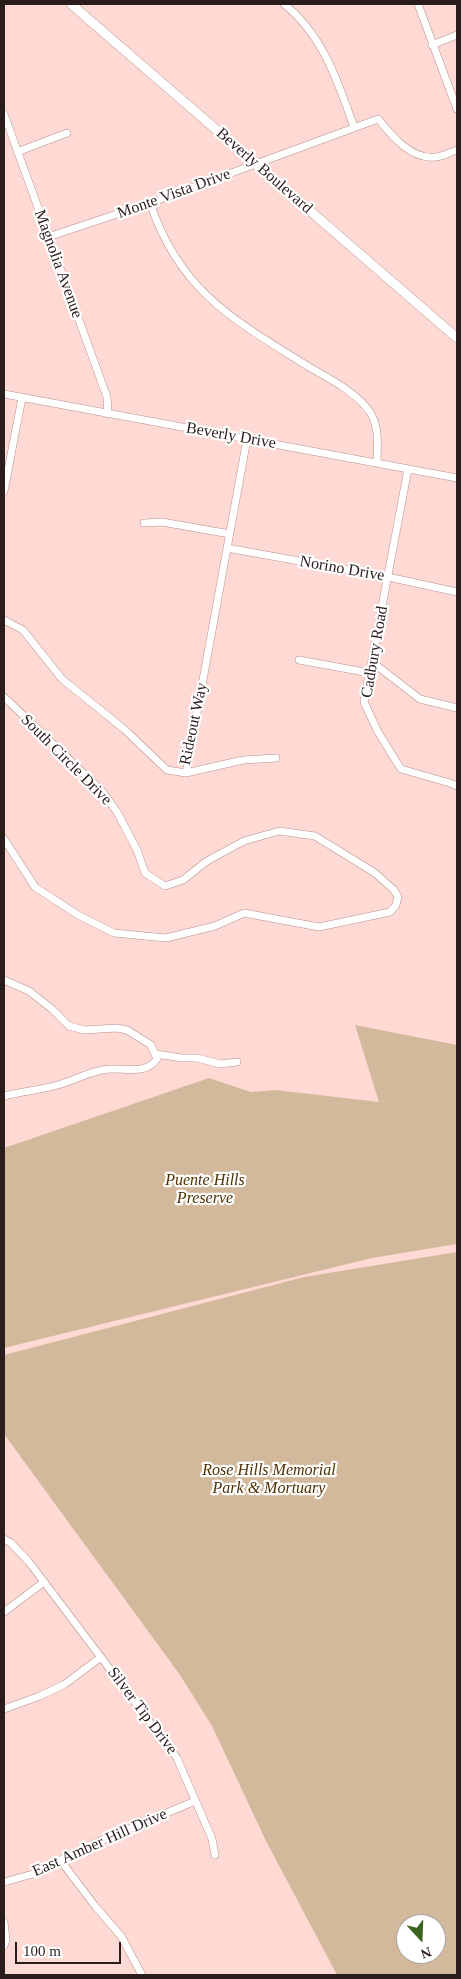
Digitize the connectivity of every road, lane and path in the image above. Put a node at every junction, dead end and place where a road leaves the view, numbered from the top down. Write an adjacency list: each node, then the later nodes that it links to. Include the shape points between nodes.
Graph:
1 (71, 4): 12 (main road, Beverly Boulevard)
2 (284, 4): 8 (street, via 309,28 324,52)
3 (418, 4): 5 (street)
4 (457, 35): 5 (street)
5 (432, 44): 6 (street)
6 (457, 109)
7 (5, 119): 11 (street, Magnolia Avenue)
8 (354, 127): 10 (street, Monte Vista Drive, via 378,119 414,154 434,158); 12 (street, Monte Vista Drive)
9 (68, 133): 11 (street)
10 (457, 150)
11 (17, 152): 14 (street, Magnolia Avenue)
12 (256, 164): 13 (street, Monte Vista Drive); 15 (main road, Beverly Boulevard)
13 (150, 203): 14 (street, Monte Vista Drive); 20 (street, via 169,250 211,301 362,403 375,422)
14 (48, 237): 18 (street, Magnolia Avenue, via 107,397)
15 (457, 338)
16 (4, 394): 17 (street, Beverly Drive)
17 (22, 398): 18 (street, Beverly Drive); 23 (street)
18 (108, 414): 19 (street, Beverly Drive)
19 (247, 439): 20 (street, Beverly Drive); 26 (street, Rideout Way)
20 (377, 464): 21 (street, Beverly Drive)
21 (408, 469): 22 (street, Beverly Drive); 28 (street, Cadbury Road)
22 (457, 478)
23 (5, 481): 24 (street)
24 (4, 491)
25 (144, 523): 26 (street, via 162,522)
26 (230, 534): 27 (street, Rideout Way)
27 (227, 548): 28 (street, Norino Drive); 37 (street, Rideout Way)
28 (388, 577): 29 (street, Norino Drive); 32 (street, Cadbury Road)
29 (457, 592)
30 (4, 620): 37 (street, Rideout Way, via 23,630 62,679 124,729 162,767)
31 (299, 660): 33 (street)
32 (372, 662): 33 (street, Cadbury Road); 35 (street, via 420,699)
33 (370, 673): 38 (street, Cadbury Road, via 364,702 401,769)
34 (4, 697): 39 (street, South Circle Drive, via 102,791 137,850 145,873 165,886 183,880 207,861 244,841 279,831 315,836 375,873 398,897 390,912 319,927 244,913 215,926 166,938 114,933 78,915 35,887)
35 (457, 708)
36 (276, 758): 37 (street, via 243,760)
37 (186, 773)
38 (457, 786)
39 (4, 839)
40 (4, 980): 41 (street, via 29,991 69,1026 84,1030 127,1030 151,1045)
41 (156, 1054): 42 (street, via 220,1064); 43 (street, via 153,1065 141,1070 92,1072 59,1085)
42 (237, 1062)
43 (4, 1096)
44 (4, 1540): 45 (street, Silver Tip Drive, via 11,1543)
45 (44, 1582): 46 (street); 47 (street, Silver Tip Drive)
46 (4, 1612)
47 (101, 1657): 48 (street, via 65,1684); 49 (street, Silver Tip Drive, via 177,1758)
48 (4, 1708)
49 (195, 1801): 50 (street, Silver Tip Drive); 51 (street, East Amber Hill Drive)
50 (216, 1854)
51 (61, 1860): 52 (street, East Amber Hill Drive, via 33,1874); 55 (street, via 121,1936)
52 (4, 1882)
53 (4, 1922): 54 (street)
54 (4, 1946)
55 (142, 1975)

